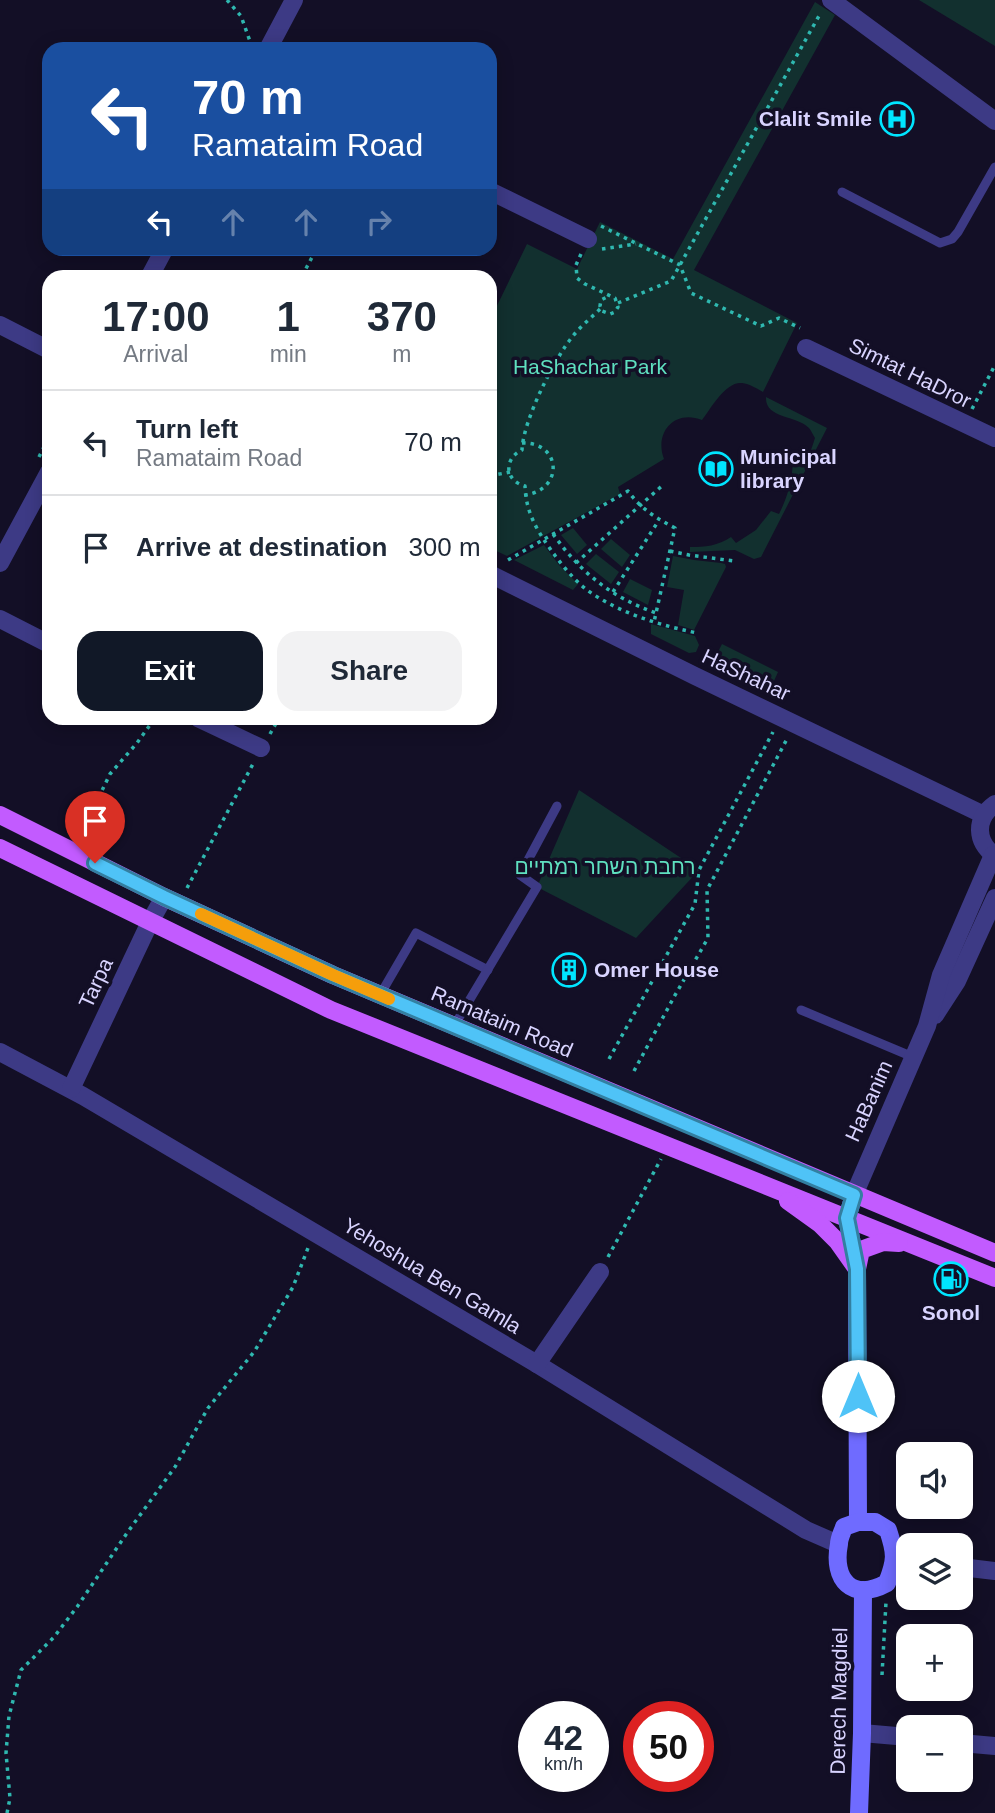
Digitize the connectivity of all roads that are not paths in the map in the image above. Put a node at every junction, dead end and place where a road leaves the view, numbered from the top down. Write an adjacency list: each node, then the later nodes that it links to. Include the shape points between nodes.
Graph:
1 (294, 0): 3 (street)
2 (826, 6): 4 (street)
3 (272, 42)
4 (995, 121)
5 (995, 167): 6 (lane, via 958,232 940,243)
6 (842, 192)
7 (497, 195): 8 (street)
8 (591, 245)
9 (0, 325): 10 (street)
10 (42, 346)
11 (806, 348): 12 (street, Simtat HaDror)
12 (995, 439)
13 (42, 485): 14 (street)
14 (0, 563)
15 (497, 577): 21 (street, HaShahar, via 788,720)
16 (0, 619): 17 (street)
17 (42, 640)
18 (213, 725): 19 (street)
19 (261, 748)
20 (557, 806): 28 (lane, via 520,875 537,887)
21 (990, 810): 24 (street, via 980,825 980,836)
22 (0, 815): 26 (main road, Ramataim Road)
23 (0, 848): 27 (main road)
24 (994, 856): 32 (street, HaBanim, via 941,975)
25 (995, 898): 32 (street, HaBanim, via 957,981)
26 (171, 900): 27 (street, Tarpa); 29 (main road, Ramataim Road)
27 (150, 922): 35 (street, Tarpa); 36 (main road, via 331,1010)
28 (488, 970): 29 (lane, via 416,933); 31 (lane)
29 (380, 995): 31 (main road, Ramataim Road)
30 (801, 1010): 34 (lane)
31 (454, 1026): 37 (main road, Ramataim Road)
32 (927, 1026): 34 (street, HaBanim)
33 (0, 1052): 35 (street, Yehoshua Ben Gamla)
34 (913, 1057): 37 (street, HaBanim)
35 (71, 1089): 44 (street, Yehoshua Ben Gamla)
36 (769, 1187): 38 (main road); 41 (main road, via 820,1224)
37 (854, 1195): 38 (main road); 40 (main road, Ramataim Road)
38 (847, 1218): 39 (main road); 41 (main road)
39 (909, 1244): 41 (main road, via 883,1242 861,1250); 43 (main road)
40 (995, 1254)
41 (857, 1269): 45 (main road)
42 (600, 1272): 44 (street)
43 (995, 1278)
44 (537, 1364): 46 (street, Yehoshua Ben Gamla, via 806,1530)
45 (859, 1522): 46 (main road, via 844,1528); 47 (main road, via 875,1522 888,1531)
46 (838, 1544): 51 (main road, via 843,1580)
47 (896, 1551)
48 (973, 1568): 50 (street)
49 (896, 1570): 51 (main road, via 887,1583)
50 (995, 1571)
51 (863, 1590): 52 (main road, Derech Magdiel)
52 (862, 1733): 53 (street); 56 (main road, Derech Magdiel)
53 (896, 1736)
54 (973, 1743): 55 (street)
55 (995, 1746)
56 (859, 1813)

